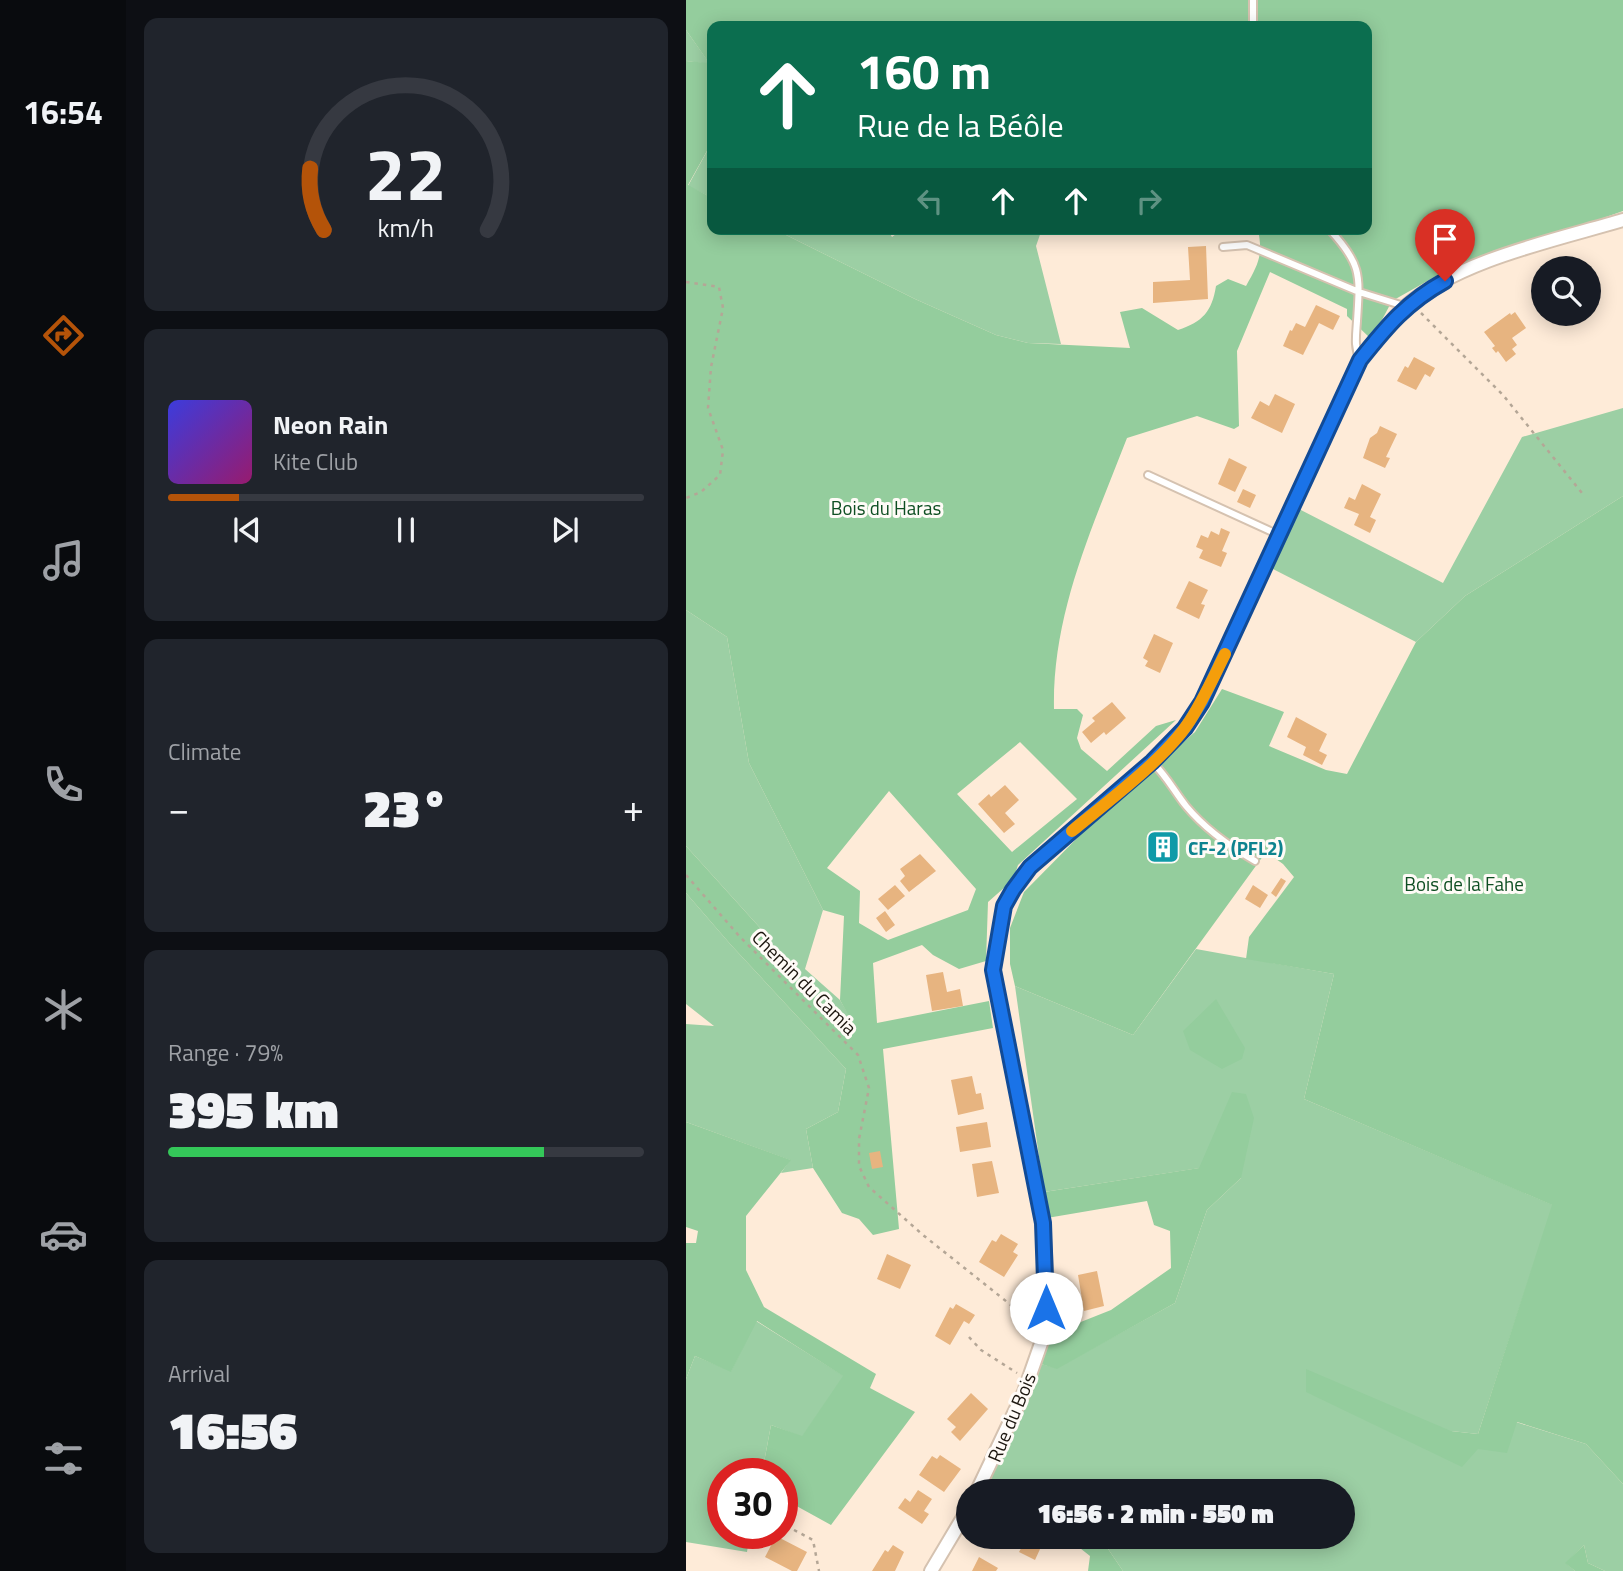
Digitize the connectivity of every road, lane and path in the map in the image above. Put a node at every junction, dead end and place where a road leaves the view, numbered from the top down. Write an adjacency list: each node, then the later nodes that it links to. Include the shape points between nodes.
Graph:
1 (1253, 0): 2 (lane)
2 (1253, 21)
3 (1623, 220): 8 (street, via 1496,259 1445,281)
4 (1335, 235): 7 (lane, via 1348,249 1359,274)
5 (1223, 247): 7 (lane, via 1247,245)
6 (686, 282): 12 (path, via 719,287 723,308 708,408 723,450 720,475)
7 (1359, 292): 8 (lane); 9 (lane, via 1355,348)
8 (1408, 305): 9 (street); 11 (path, via 1503,395)
9 (1360, 360): 13 (street)
10 (1147, 475): 13 (lane)
11 (1582, 493)
12 (686, 498)
13 (1280, 536): 14 (street, via 1202,702 1185,728)
14 (1152, 762): 15 (lane, via 1210,830); 17 (street, Rue du Bois, via 1030,867 1004,906 993,970 1043,1223)
15 (1255, 861)
16 (686, 875): 17 (path, Chemin du Camia, via 740,937 858,1055 869,1088 859,1166 869,1186)
17 (1045, 1332): 19 (street, Rue du Bois)
18 (969, 1337): 19 (path)
19 (1028, 1380): 20 (street, Rue du Bois)
20 (983, 1479)
21 (956, 1529): 24 (street)
22 (798, 1532): 23 (path, via 813,1540)
23 (819, 1571)
24 (931, 1571)

